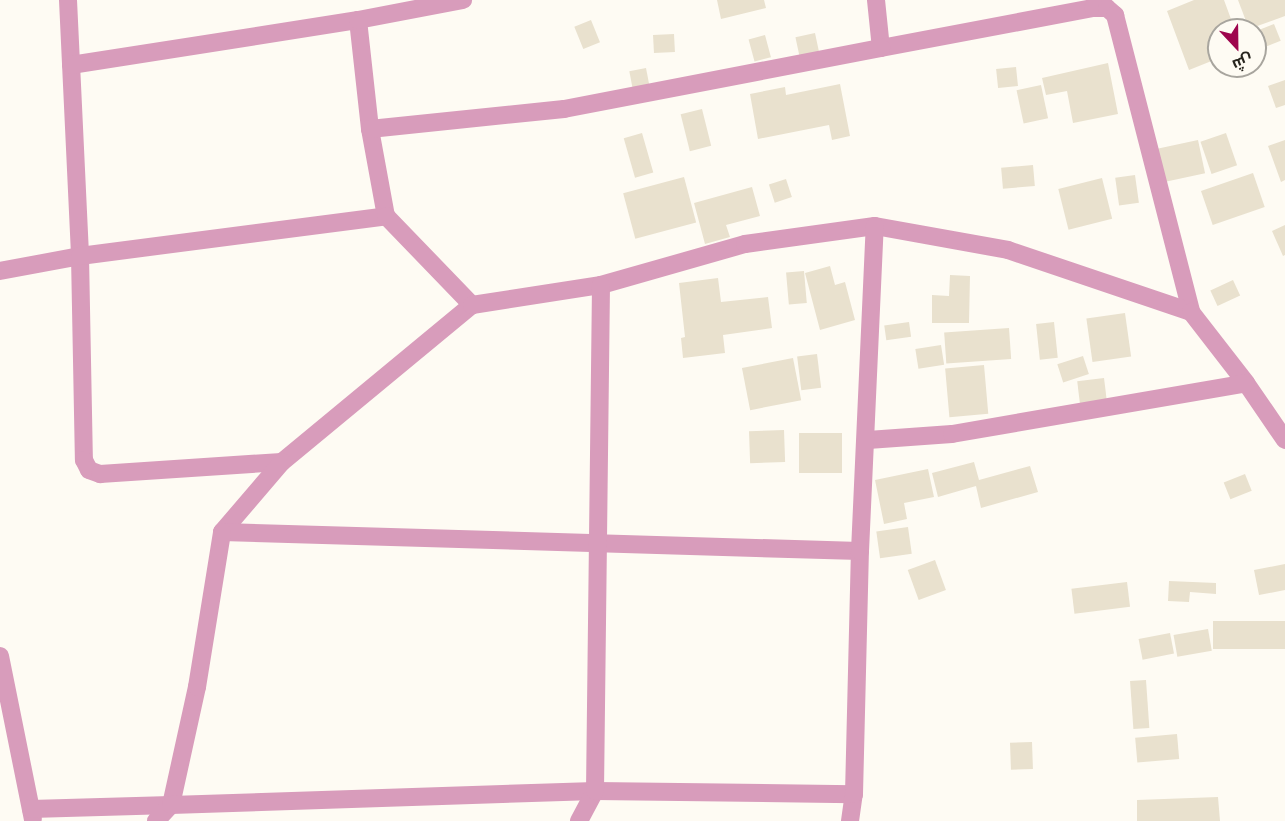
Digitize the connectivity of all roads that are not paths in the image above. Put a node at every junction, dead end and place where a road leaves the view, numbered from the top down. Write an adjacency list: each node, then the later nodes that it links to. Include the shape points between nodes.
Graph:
1 (68, 0): 6 (street)
2 (463, 0): 4 (street)
3 (876, 0): 5 (street)
4 (358, 20): 6 (street); 7 (street)
5 (881, 48): 7 (street, via 564,109); 14 (street, via 1107,8 1115,15)
6 (71, 65): 10 (street)
7 (370, 129): 8 (street)
8 (386, 216): 10 (street); 13 (street)
9 (875, 226): 12 (street, via 745,244); 14 (street, via 1008,250); 16 (street)
10 (80, 256): 11 (street); 18 (street, via 84,460 89,470 100,474)
11 (0, 271)
12 (601, 285): 13 (street); 20 (street)
13 (472, 305): 18 (street)
14 (1191, 312): 15 (street)
15 (1246, 383): 16 (street, via 952,434); 17 (street)
16 (867, 440): 21 (street)
17 (1285, 440)
18 (282, 462): 19 (street)
19 (222, 532): 20 (street); 25 (street, via 197,687)
20 (599, 544): 21 (street); 23 (street)
21 (860, 551): 24 (street)
22 (0, 656): 26 (street)
23 (596, 791): 24 (street); 25 (street); 28 (street)
24 (854, 794): 29 (street)
25 (171, 805): 26 (street); 27 (street)
26 (32, 815)
27 (156, 821)
28 (579, 821)
29 (850, 821)

